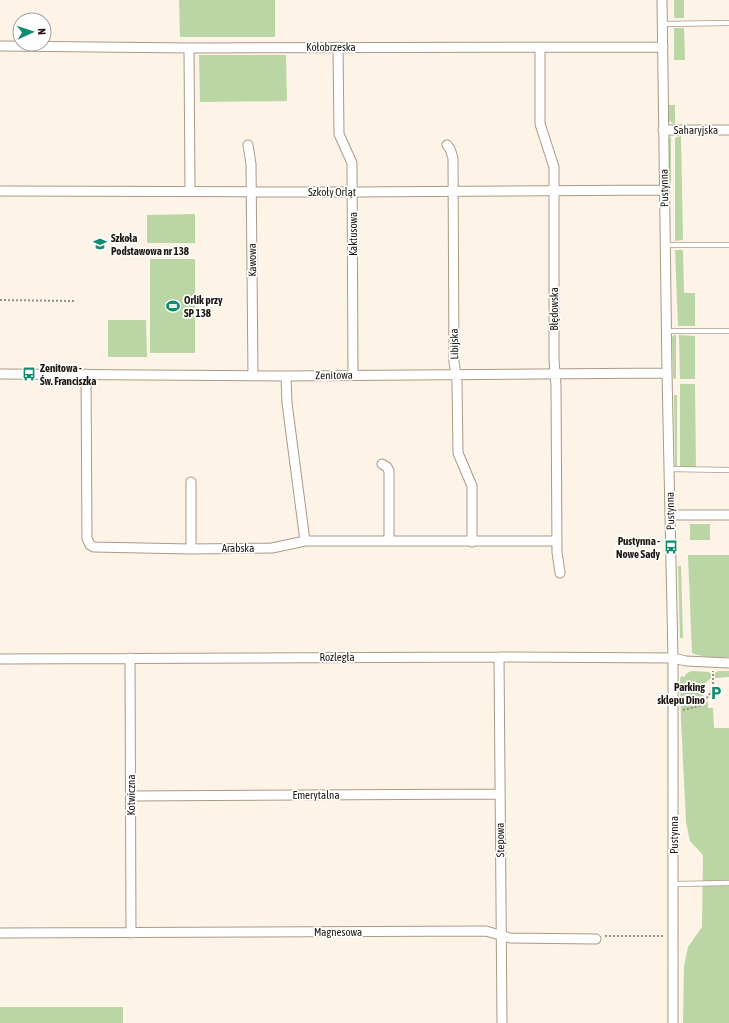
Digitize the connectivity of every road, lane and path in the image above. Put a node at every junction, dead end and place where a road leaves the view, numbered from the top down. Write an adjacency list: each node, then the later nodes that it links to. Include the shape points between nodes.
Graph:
1 (662, 0): 3 (street, Pustynna)
2 (729, 23): 3 (lane)
3 (663, 24): 7 (street, Pustynna)
4 (0, 46): 8 (street, Kołobrzeska)
5 (338, 47): 6 (street, Kołobrzeska); 8 (street, Kołobrzeska); 18 (street, Kaktusowa, via 339,134 351,160)
6 (540, 47): 7 (street, Kołobrzeska); 16 (street, Błędowska, via 540,124 554,167)
7 (663, 47): 9 (street, Pustynna)
8 (189, 48): 15 (street)
9 (664, 130): 10 (street, Saharyjska); 13 (street, Pustynna)
10 (729, 130)
11 (248, 145): 17 (street, Kawowa)
12 (446, 145): 19 (street, Libijska, via 453,158)
13 (664, 190): 16 (street, Szkoły Orląt); 20 (street, Pustynna)
14 (0, 191): 15 (street, Szkoły Orląt)
15 (190, 191): 17 (street, Szkoły Orląt)
16 (554, 191): 19 (street, Szkoły Orląt); 30 (street, Błędowska)
17 (251, 192): 18 (street, Szkoły Orląt); 32 (street, Kawowa)
18 (352, 192): 19 (street, Szkoły Orląt); 31 (street, Kaktusowa)
19 (453, 192): 29 (street, Libijska)
20 (665, 245): 21 (lane); 24 (street, Pustynna)
21 (729, 245)
22 (0, 300): 23 (path)
23 (75, 301)
24 (666, 331): 25 (lane); 26 (street, Pustynna)
25 (729, 331)
26 (667, 373): 30 (street, Zenitowa); 35 (street, Pustynna)
27 (0, 374): 28 (street, Zenitowa)
28 (86, 374): 32 (street, Zenitowa); 44 (street, Arabska, via 88,542 98,548)
29 (456, 374): 30 (street, Zenitowa); 31 (street, Zenitowa); 43 (street, Libijska, via 458,453 472,486)
30 (556, 374): 42 (street, Błędowska)
31 (353, 375): 33 (street, Zenitowa)
32 (253, 376): 33 (street, Zenitowa)
33 (286, 376): 41 (street, via 287,403)
34 (382, 464): 40 (street, via 389,471)
35 (669, 469): 36 (lane); 38 (street, Pustynna)
36 (729, 470)
37 (191, 482): 44 (street)
38 (670, 515): 39 (street); 48 (street, Pustynna)
39 (729, 515)
40 (389, 540): 41 (street, Arabska); 43 (street, Arabska)
41 (305, 541): 44 (street, Arabska, via 276,548)
42 (557, 541): 43 (street, Arabska); 45 (street, Błędowska)
43 (472, 542)
44 (191, 549)
45 (560, 573)
46 (499, 657): 47 (street, Rozległa); 48 (street, Rozległa); 53 (street, Stepowa)
47 (130, 658): 49 (street, Rozległa); 54 (street, Kotwiczna)
48 (673, 658): 50 (street, Rozległa); 52 (street, Pustynna)
49 (0, 659)
50 (729, 663)
51 (713, 670): 52 (path, via 713,689 702,705)
52 (674, 713): 55 (street, Pustynna)
53 (500, 794): 54 (street, Emerytalna); 59 (street, Stepowa)
54 (131, 796): 57 (street, Kotwiczna)
55 (674, 884): 56 (lane); 60 (street, Pustynna)
56 (729, 884)
57 (131, 932): 58 (street, Magnesowa); 59 (street, Magnesowa, via 486,931)
58 (0, 933)
59 (501, 935): 61 (street, Magnesowa, via 517,939); 62 (street, Stepowa)
60 (674, 936): 61 (path, via 605,936); 63 (street, Pustynna)
61 (596, 939)
62 (502, 1023)
63 (673, 1023)

